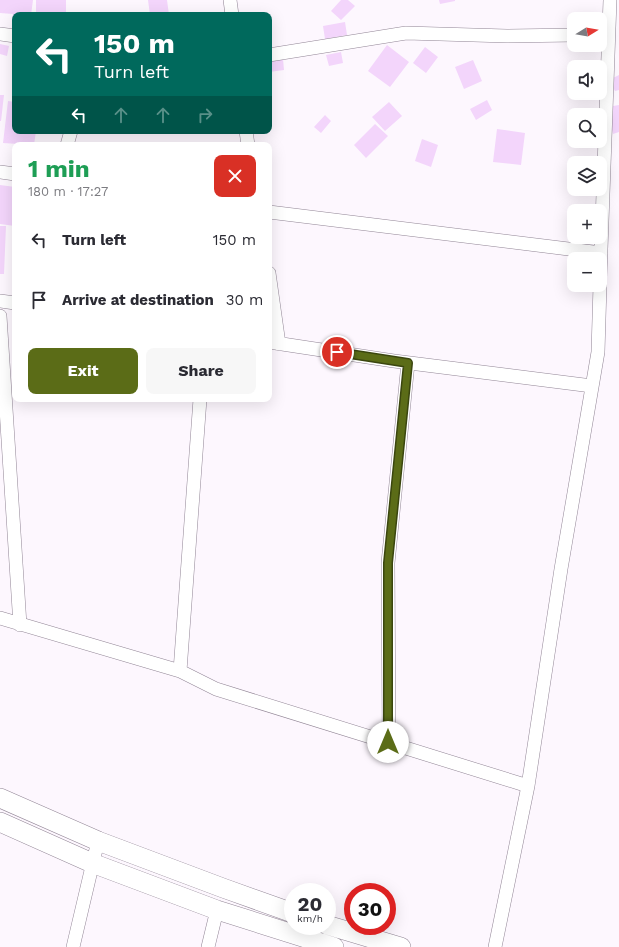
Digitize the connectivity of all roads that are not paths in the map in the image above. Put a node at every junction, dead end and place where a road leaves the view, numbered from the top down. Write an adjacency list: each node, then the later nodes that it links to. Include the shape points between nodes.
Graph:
1 (230, 0): 3 (street)
2 (610, 0): 4 (street)
3 (232, 12)
4 (607, 17)
5 (0, 34): 7 (street)
6 (567, 35): 9 (street, via 406,33)
7 (12, 36)
8 (604, 52): 14 (street)
9 (272, 55)
10 (0, 172): 11 (street)
11 (12, 174)
12 (272, 212): 13 (street)
13 (593, 252)
14 (601, 252)
15 (600, 292): 22 (street, via 598,352)
16 (0, 301): 17 (street)
17 (12, 303)
18 (272, 315): 20 (street)
19 (0, 316): 25 (street)
20 (274, 343): 21 (street)
21 (408, 363): 22 (street); 27 (street, via 388,563)
22 (592, 386): 28 (street)
23 (200, 402): 26 (street)
24 (0, 618): 25 (street)
25 (20, 625): 26 (street)
26 (180, 671): 27 (street, via 216,689)
27 (388, 742): 28 (street)
28 (528, 786): 40 (street)
29 (0, 798): 31 (main road)
30 (0, 822): 32 (main road)
31 (98, 841): 32 (street); 34 (main road)
32 (92, 863): 33 (main road); 36 (street)
33 (217, 910): 37 (street); 38 (main road)
34 (284, 910)
35 (336, 928): 39 (main road)
36 (73, 947)
37 (208, 947)
38 (334, 947)
39 (401, 947)
40 (495, 947)

